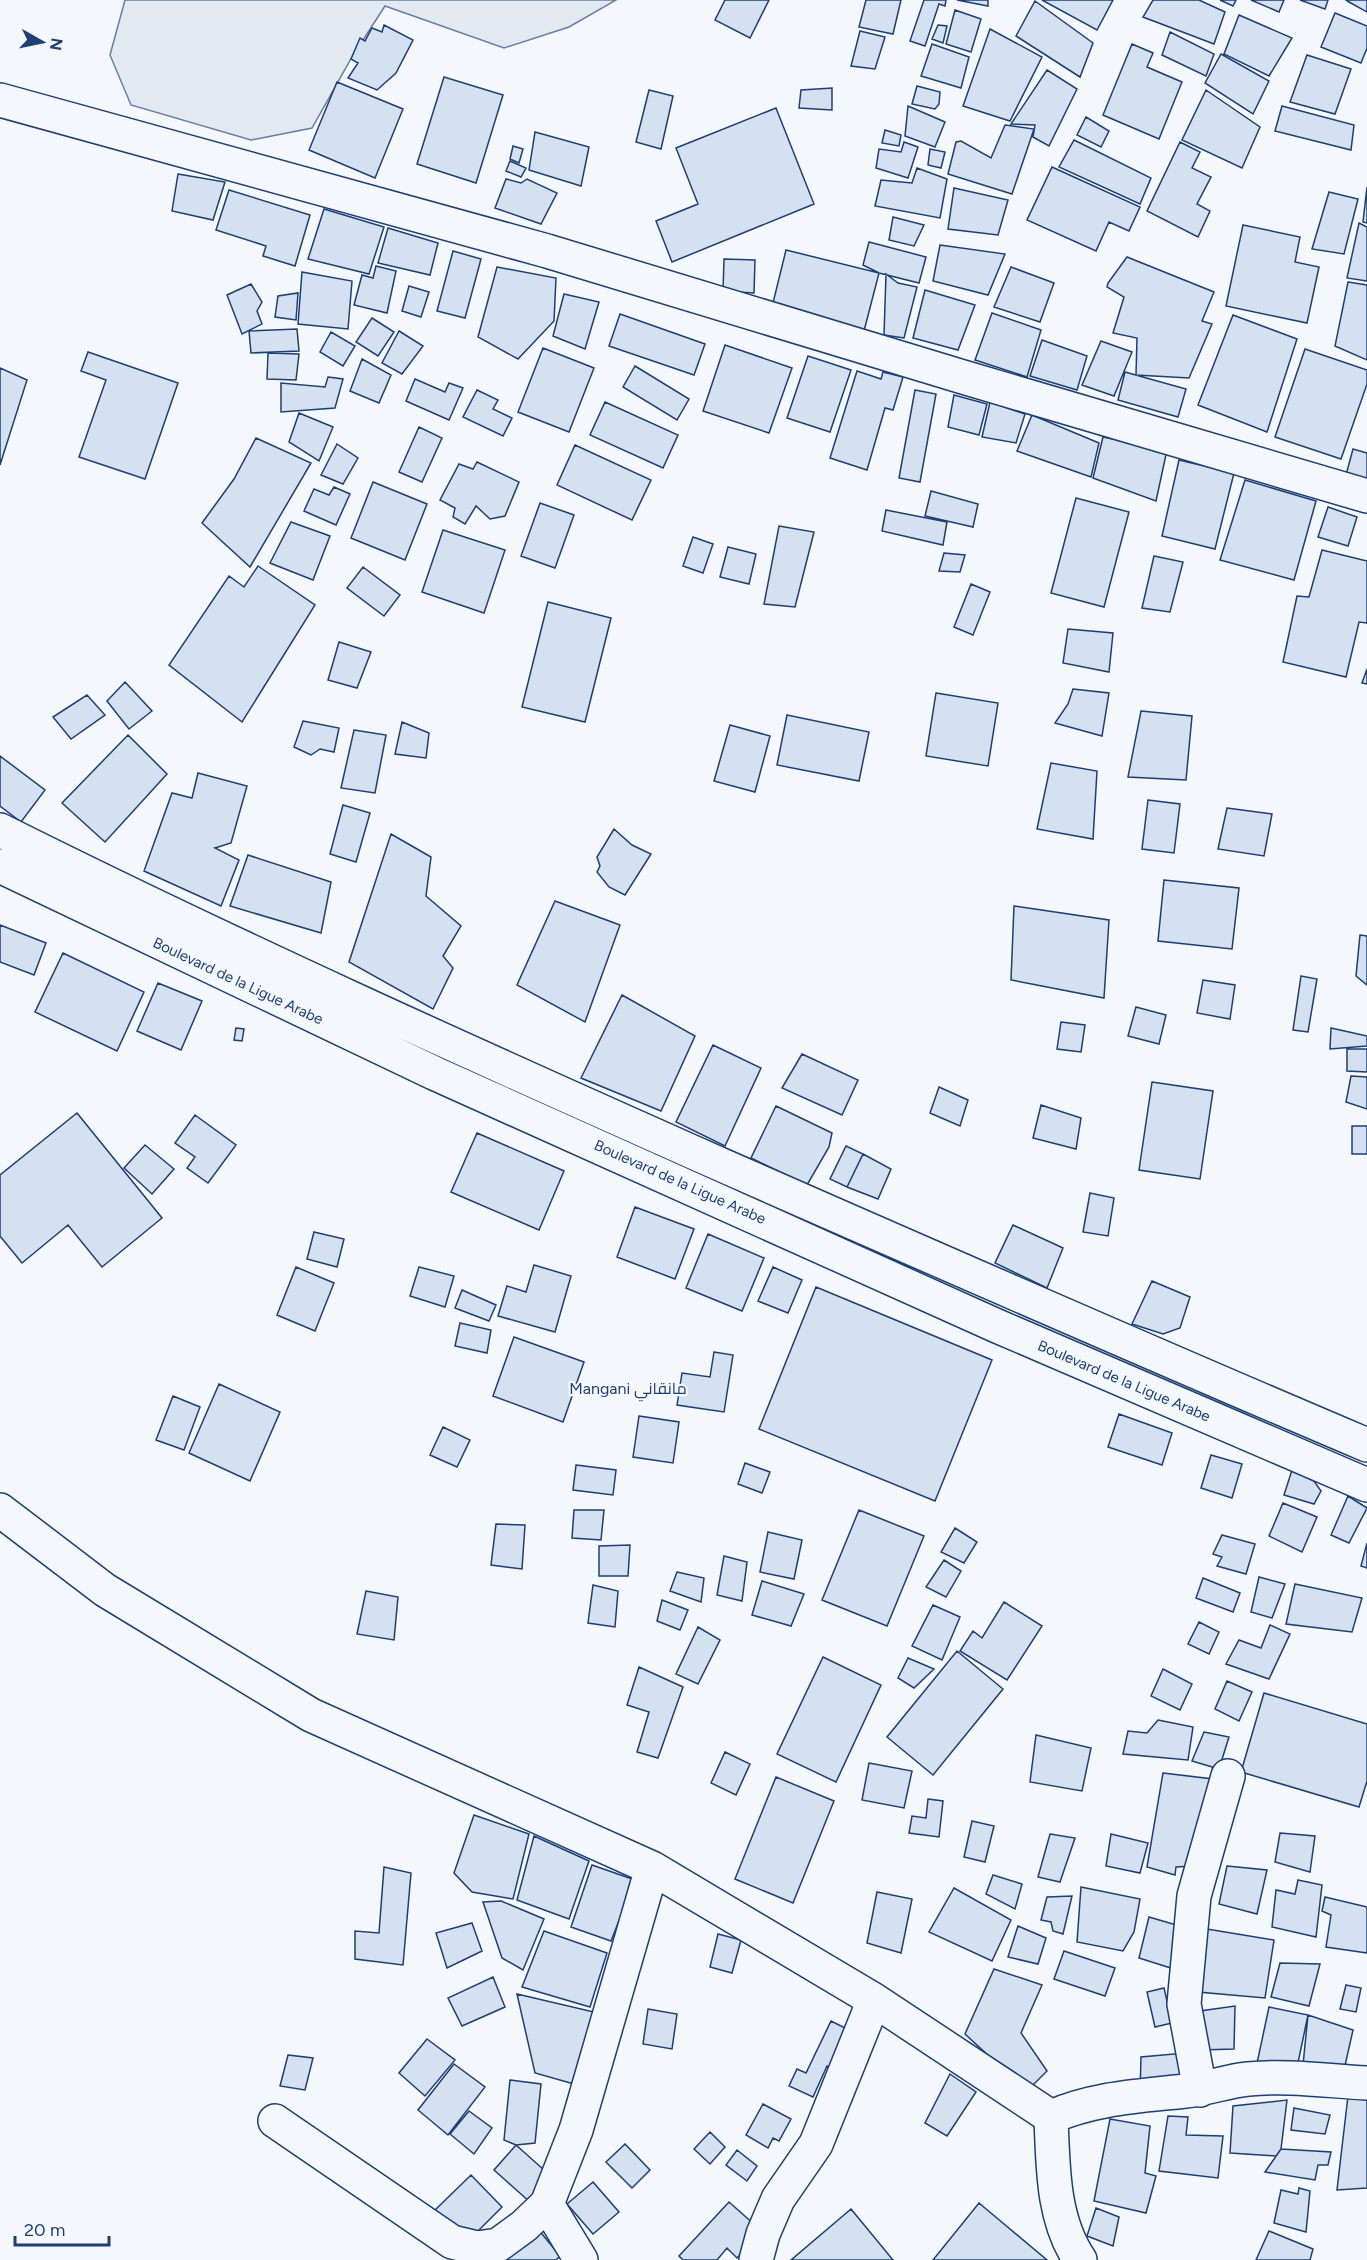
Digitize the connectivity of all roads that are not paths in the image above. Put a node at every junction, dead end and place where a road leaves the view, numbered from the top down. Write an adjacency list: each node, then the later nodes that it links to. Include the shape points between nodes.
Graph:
1 (0, 100): 2 (street, via 547,251)
2 (1367, 496)
3 (0, 830): 5 (street)
4 (0, 866): 6 (street, Boulevard de la Ligue Arabe)
5 (105, 882): 6 (street); 7 (street)
6 (92, 912): 8 (street, Boulevard de la Ligue Arabe)
7 (448, 1044): 8 (street); 9 (street)
8 (434, 1073): 10 (street, Boulevard de la Ligue Arabe)
9 (730, 1169): 10 (street); 11 (street)
10 (717, 1198): 12 (street, Boulevard de la Ligue Arabe)
11 (968, 1274): 12 (street); 13 (street)
12 (953, 1306): 14 (street, Boulevard de la Ligue Arabe)
13 (1367, 1445)
14 (1367, 1485)
15 (0, 1510): 17 (street, via 105,1590 311,1715)
16 (1228, 1776): 20 (street, via 1194,1896 1184,2004)
17 (652, 1868): 18 (street); 23 (street, via 576,2130)
18 (874, 2000): 21 (street); 25 (street, via 816,2144 778,2199)
19 (1367, 2083): 20 (street, via 1247,2079)
20 (1200, 2090): 21 (street, via 1075,2106)
21 (1051, 2117): 26 (street, via 1053,2180 1064,2226)
22 (275, 2121): 23 (street, via 452,2242 477,2248 498,2245)
23 (547, 2204): 24 (street)
24 (581, 2260)
25 (756, 2260)
26 (1080, 2260)

